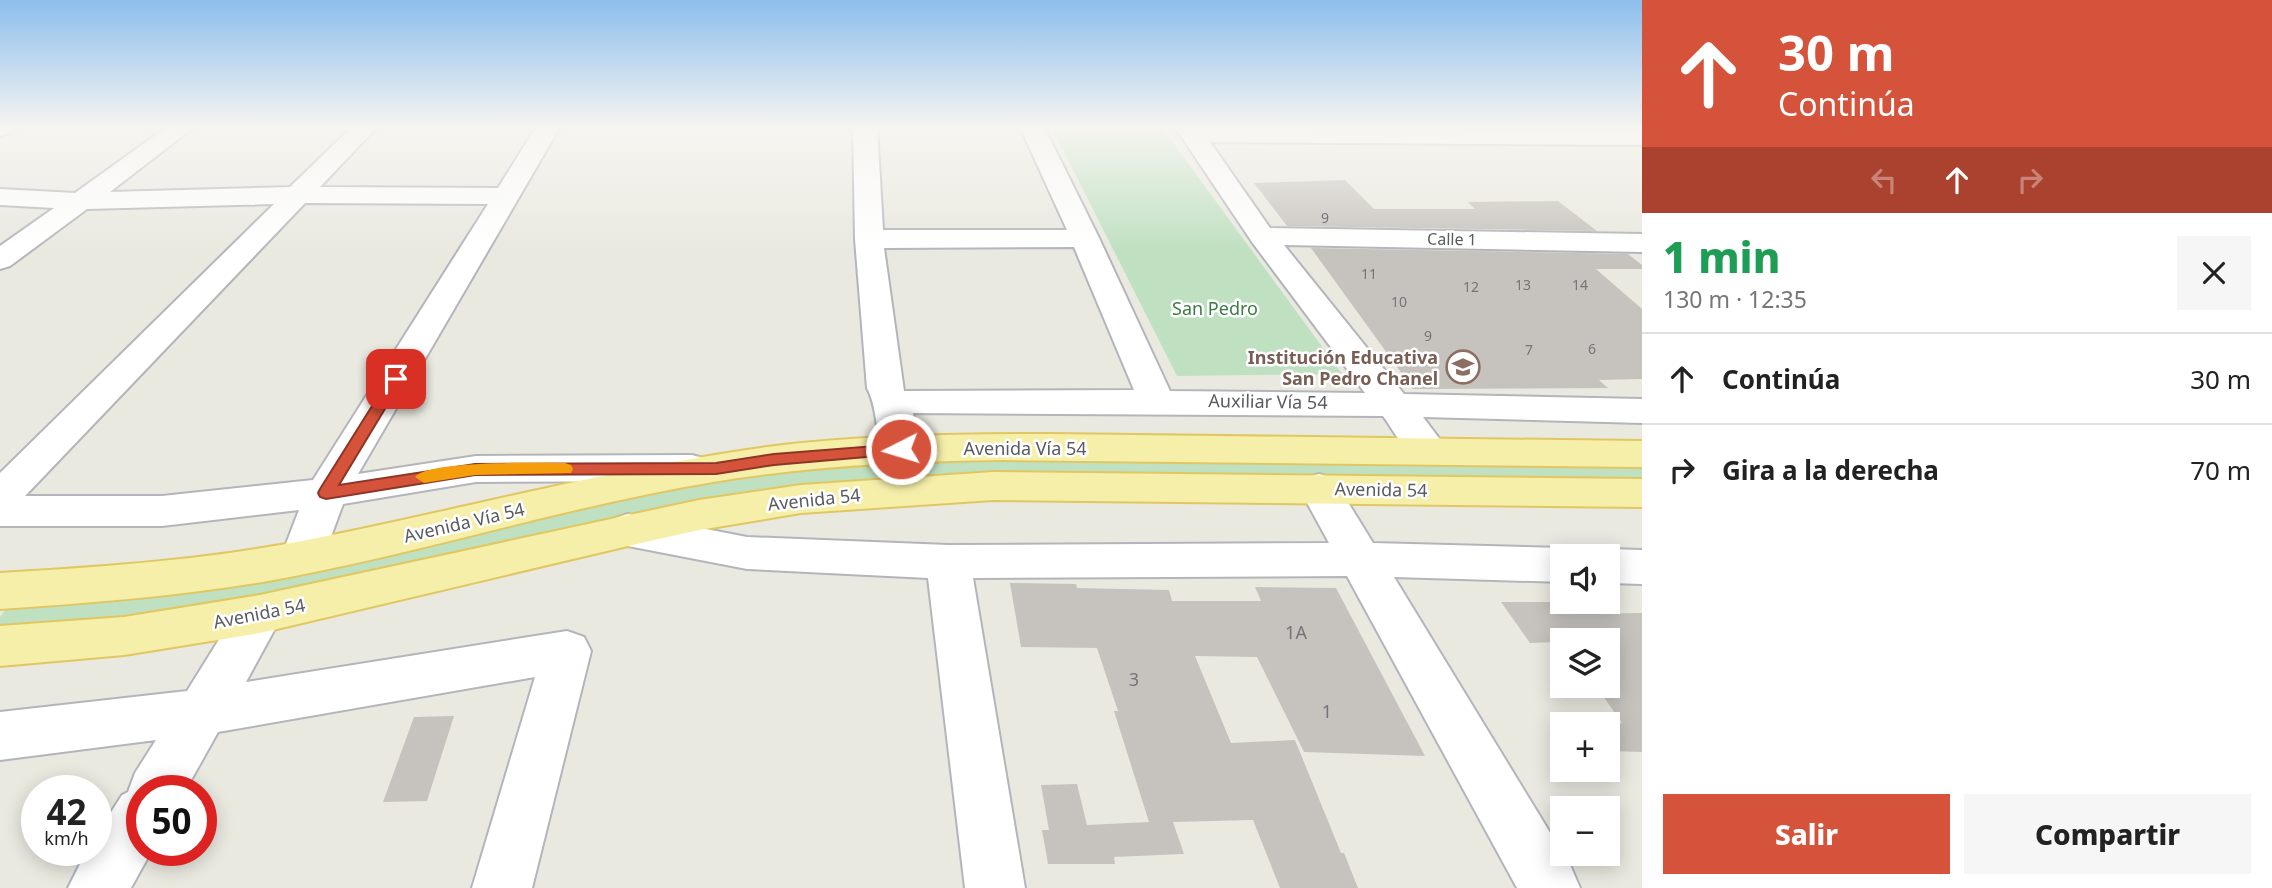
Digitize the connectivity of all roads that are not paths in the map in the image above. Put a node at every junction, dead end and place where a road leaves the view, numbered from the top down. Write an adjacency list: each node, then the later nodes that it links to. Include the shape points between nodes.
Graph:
1 (125, 168): 10 (street)
2 (325, 168): 7 (street)
3 (523, 168): 8 (street)
4 (866, 168): 13 (street)
5 (1052, 168): 12 (street)
6 (1216, 168): 11 (street)
7 (299, 195): 8 (street); 10 (street); 27 (street)
8 (507, 195): 25 (street)
9 (0, 197): 10 (street)
10 (81, 201): 15 (street)
11 (1262, 236): 14 (street, Calle 1); 18 (street)
12 (1085, 238): 13 (street); 16 (street)
13 (869, 239): 17 (street, via 885,388)
14 (1642, 243)
15 (0, 260)
16 (1156, 400): 17 (street, Auxiliar Vía 54); 18 (street, Auxiliar Vía 54)
17 (893, 402): 20 (street)
18 (1391, 403): 19 (street, Auxiliar Vía 54); 21 (street)
19 (1642, 411)
20 (901, 449): 21 (main road, Avenida Vía 54); 23 (main road, Avenida Vía 54)
21 (1428, 449): 22 (main road, Avenida Vía 54)
22 (1642, 454)
23 (716, 468): 25 (street, via 475,469); 30 (main road, Avenida Vía 54)
24 (1319, 488): 26 (main road, Avenida 54); 29 (main road, Avenida 54, via 993,486 884,492 744,507); 31 (street)
25 (326, 493): 28 (street, via 162,511); 30 (street)
26 (1642, 493)
27 (0, 497)
28 (0, 510)
29 (628, 530): 32 (street, via 747,553); 37 (main road, Avenida 54)
30 (303, 558): 36 (main road, Avenida Vía 54, via 160,578)
31 (1358, 559): 32 (street); 33 (street); 46 (street)
32 (948, 562): 45 (street)
33 (1550, 565)
34 (1620, 566): 35 (street)
35 (1642, 567)
36 (0, 591)
37 (260, 614): 38 (main road, Avenida 54, via 124,636); 39 (street)
38 (0, 646)
39 (201, 712): 40 (street); 41 (street); 44 (street, via 567,650)
40 (0, 736)
41 (164, 775)
42 (126, 842): 43 (street)
43 (99, 888)
44 (502, 888)
45 (995, 888)
46 (1550, 888)

